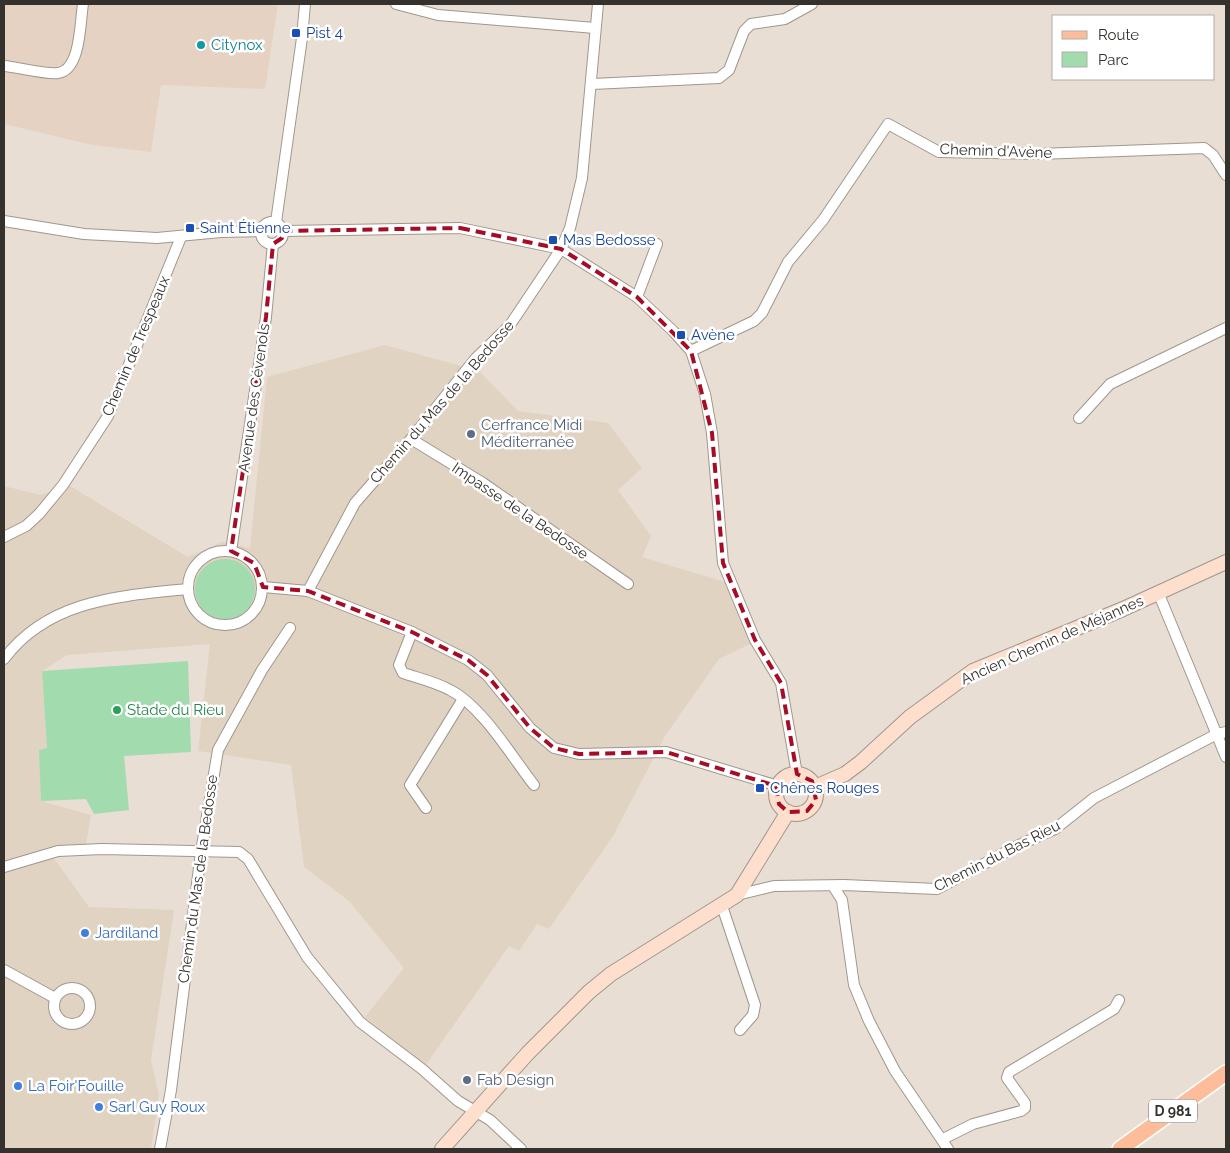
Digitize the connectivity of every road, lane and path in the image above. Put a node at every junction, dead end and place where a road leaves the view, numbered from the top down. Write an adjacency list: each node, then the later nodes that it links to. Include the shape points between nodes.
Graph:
1 (83, 4): 9 (street, via 75,58 69,68 58,73)
2 (297, 4): 7 (street)
3 (304, 4): 7 (street)
4 (396, 4): 8 (street, via 438,15)
5 (598, 4): 8 (street, Chemin du Mas de la Bedosse)
6 (812, 4): 10 (street, via 785,19 752,24 744,31 729,70 719,78)
7 (302, 23): 13 (street)
8 (596, 28): 10 (street, Chemin du Mas de la Bedosse)
9 (4, 66)
10 (592, 84): 19 (street, Chemin du Mas de la Bedosse, via 582,178 570,228)
11 (1226, 176): 22 (street, Chemin d'Avène, via 1213,155 1204,148 1038,154 939,152 888,124 823,220 788,262 762,313 754,321)
12 (4, 221): 16 (street, via 84,234)
13 (276, 222): 14 (street, via 268,223); 15 (street)
14 (262, 231): 16 (street); 17 (street, via 263,239)
15 (283, 231): 17 (street, via 282,238); 19 (street, via 460,228)
16 (182, 237): 25 (street, Chemin de Trespeaux, via 108,416 63,485 39,514 26,526)
17 (273, 244): 26 (street, Avenue des Cévenols, via 266,318)
18 (657, 244): 20 (street)
19 (561, 249): 20 (street); 24 (street, Chemin du Mas de la Bedosse, via 510,325 476,358)
20 (637, 297): 22 (street)
21 (1226, 328): 23 (street, via 1110,384)
22 (691, 351): 39 (street, via 705,394 712,433 723,563 755,640 780,684)
23 (1079, 418)
24 (412, 439): 28 (street, Impasse de la Bedosse, via 483,483); 31 (street, Chemin du Mas de la Bedosse, via 355,503)
25 (4, 538)
26 (231, 551): 29 (street, via 254,563); 30 (street, via 205,557 192,570)
27 (1226, 562): 32 (street, Ancien Chemin de Méjannes)
28 (628, 584)
29 (263, 587): 30 (street, via 256,609 243,621 226,625 204,619 192,605); 31 (street)
30 (188, 588): 35 (street, via 89,603 66,610 38,624)
31 (308, 590): 34 (street)
32 (1158, 592): 37 (street); 42 (street, Ancien Chemin de Méjannes, via 973,671 910,717 861,762 844,774)
33 (290, 628): 45 (street, Chemin du Mas de la Bedosse, via 262,670 218,750)
34 (412, 632): 36 (street, via 399,665 403,673 450,689); 41 (street, via 468,660 487,675 530,728 554,748 579,754 666,752)
35 (4, 659)
36 (463, 699): 40 (street, via 490,726); 43 (street, via 410,785)
37 (1222, 733): 38 (street); 47 (street, Chemin du Bas Rieu, via 1094,798 1055,829 936,889)
38 (1226, 757)
39 (797, 774): 41 (street, via 785,777); 42 (street, via 808,777)
40 (534, 785)
41 (778, 786): 44 (street, via 779,804)
42 (815, 786): 44 (street, via 816,800 812,806 801,814)
43 (426, 808)
44 (788, 812): 48 (street)
45 (201, 852): 46 (street, via 58,851); 55 (street, via 239,852 248,859 306,957 360,1022); 57 (street, Chemin du Mas de la Bedosse)
46 (4, 867)
47 (833, 886): 48 (street, Chemin du Bas Rieu, via 774,886); 56 (street, via 842,900 854,985 869,1021 894,1071)
48 (737, 895): 49 (street)
49 (722, 906): 53 (street, via 755,1005 753,1015); 55 (street, via 611,974 589,992)
50 (4, 970): 51 (street)
51 (56, 998)
52 (1119, 1000): 56 (street, via 1114,1009 1010,1072 1007,1078 1025,1103 1021,1111 973,1124)
53 (740, 1030)
54 (1226, 1072): 61 (main road, D 981)
55 (475, 1112): 58 (street); 59 (street, via 490,1120)
56 (943, 1139): 60 (street)
57 (160, 1149)
58 (442, 1149)
59 (521, 1149)
60 (948, 1149)
61 (1120, 1149)

